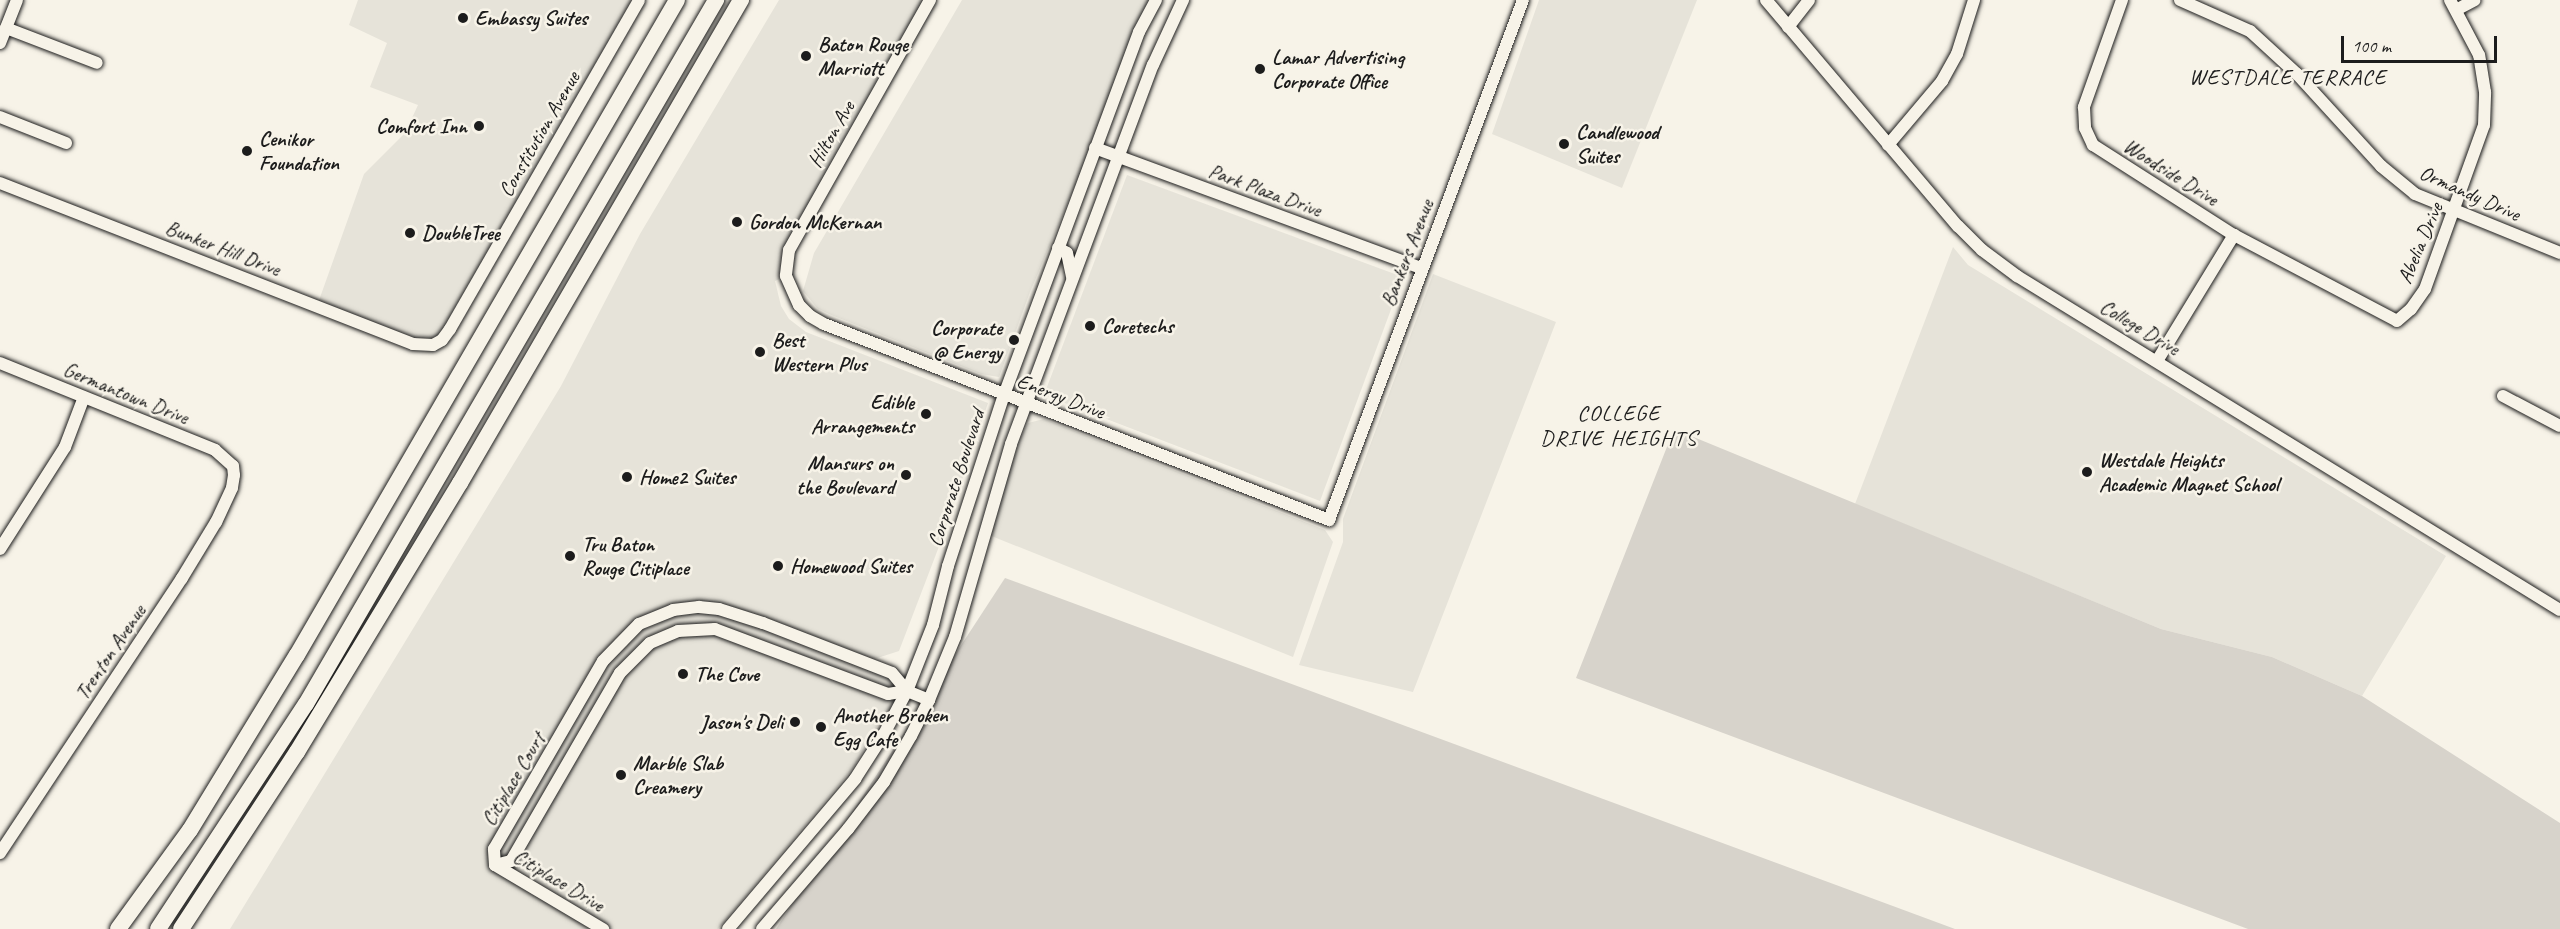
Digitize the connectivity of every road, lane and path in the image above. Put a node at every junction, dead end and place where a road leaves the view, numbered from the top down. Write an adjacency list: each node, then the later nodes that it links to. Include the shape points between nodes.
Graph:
1 (17, 0): 18 (street)
2 (639, 0): 34 (street, Constitution Avenue, via 450,329)
3 (677, 0): 59 (highway, via 297,655 190,830)
4 (716, 0): 58 (highway, via 306,704)
5 (741, 0): 60 (highway, via 460,483 297,752)
6 (930, 0): 33 (street, Hilton Ave, via 797,232 786,262)
7 (1156, 0): 24 (street, Corporate Boulevard, via 1139,32)
8 (1523, 0): 31 (street, Bankers Avenue)
9 (1766, 0): 17 (street, College Drive)
10 (1809, 0): 17 (street)
11 (1974, 0): 23 (street, via 1957,54 1942,81)
12 (2122, 0): 28 (street, Woodside Drive, via 2084,107 2085,128 2093,145)
13 (2180, 0): 27 (street, Ormandy Drive, via 2250,31 2297,74 2381,166 2415,194)
14 (2475, 0): 16 (street)
15 (1180, 3): 25 (street, Corporate Boulevard)
16 (2453, 5): 27 (street, Abelia Drive, via 2479,55 2485,92 2484,125)
17 (1788, 27): 23 (street, College Drive)
18 (6, 28): 19 (street); 20 (street)
19 (0, 43)
20 (97, 63)
21 (0, 117): 22 (street)
22 (66, 143)
23 (1888, 145): 35 (street, College Drive, via 1982,250 2017,276)
24 (1095, 148): 25 (street, Park Plaza Drive); 29 (street, Corporate Boulevard)
25 (1119, 156): 31 (street, Park Plaza Drive); 32 (street, Corporate Boulevard)
26 (0, 183): 34 (street, Bunker Hill Drive, via 413,344)
27 (2455, 212): 28 (street, Abelia Drive, via 2425,289 2397,321); 30 (street, Ormandy Drive)
28 (2234, 235): 35 (street)
29 (1058, 248): 32 (street, via 1067,253); 37 (street, Corporate Boulevard)
30 (2560, 253)
31 (1421, 268): 43 (street, Bankers Avenue)
32 (1072, 278): 40 (street, Corporate Boulevard)
33 (791, 292): 37 (street, Energy Drive, via 810,316 824,324)
34 (433, 345)
35 (2157, 361): 46 (street, College Drive)
36 (0, 363): 39 (street, Germantown Drive)
37 (1004, 395): 40 (street, Energy Drive); 52 (street, Corporate Boulevard, via 933,625)
38 (2503, 396): 41 (street)
39 (84, 397): 42 (street, Germantown Drive, via 215,450); 44 (street, via 66,447)
40 (1026, 403): 43 (street, Energy Drive); 53 (street, Corporate Boulevard, via 992,503 955,637)
41 (2560, 426)
42 (232, 466): 56 (street, Trenton Avenue, via 232,488 216,522)
43 (1329, 520)
44 (0, 549)
45 (690, 609): 47 (street); 48 (street, Citiplace Court, via 719,609); 49 (street, Citiplace Court, via 673,610 639,624)
46 (2560, 610)
47 (693, 629): 50 (street, Citiplace Court, via 715,629); 51 (street, Citiplace Court, via 650,643)
48 (802, 639): 50 (street); 52 (street, Citiplace Court, via 892,673)
49 (609, 653): 51 (street); 54 (street, Citiplace Court)
50 (794, 658): 52 (street, Citiplace Court, via 888,694)
51 (625, 667): 55 (street, Citiplace Court)
52 (907, 691): 53 (street, Citiplace Court); 62 (street, Corporate Boulevard, via 855,779)
53 (929, 700): 63 (street, Corporate Boulevard, via 884,782)
54 (549, 758): 55 (street); 57 (street, Citiplace Court, via 494,849)
55 (567, 769): 57 (street, Citiplace Court, via 511,861)
56 (0, 853)
57 (495, 865): 61 (street, Citiplace Drive)
58 (160, 926)
59 (118, 929)
60 (181, 929)
61 (603, 929)
62 (728, 929)
63 (762, 929)

